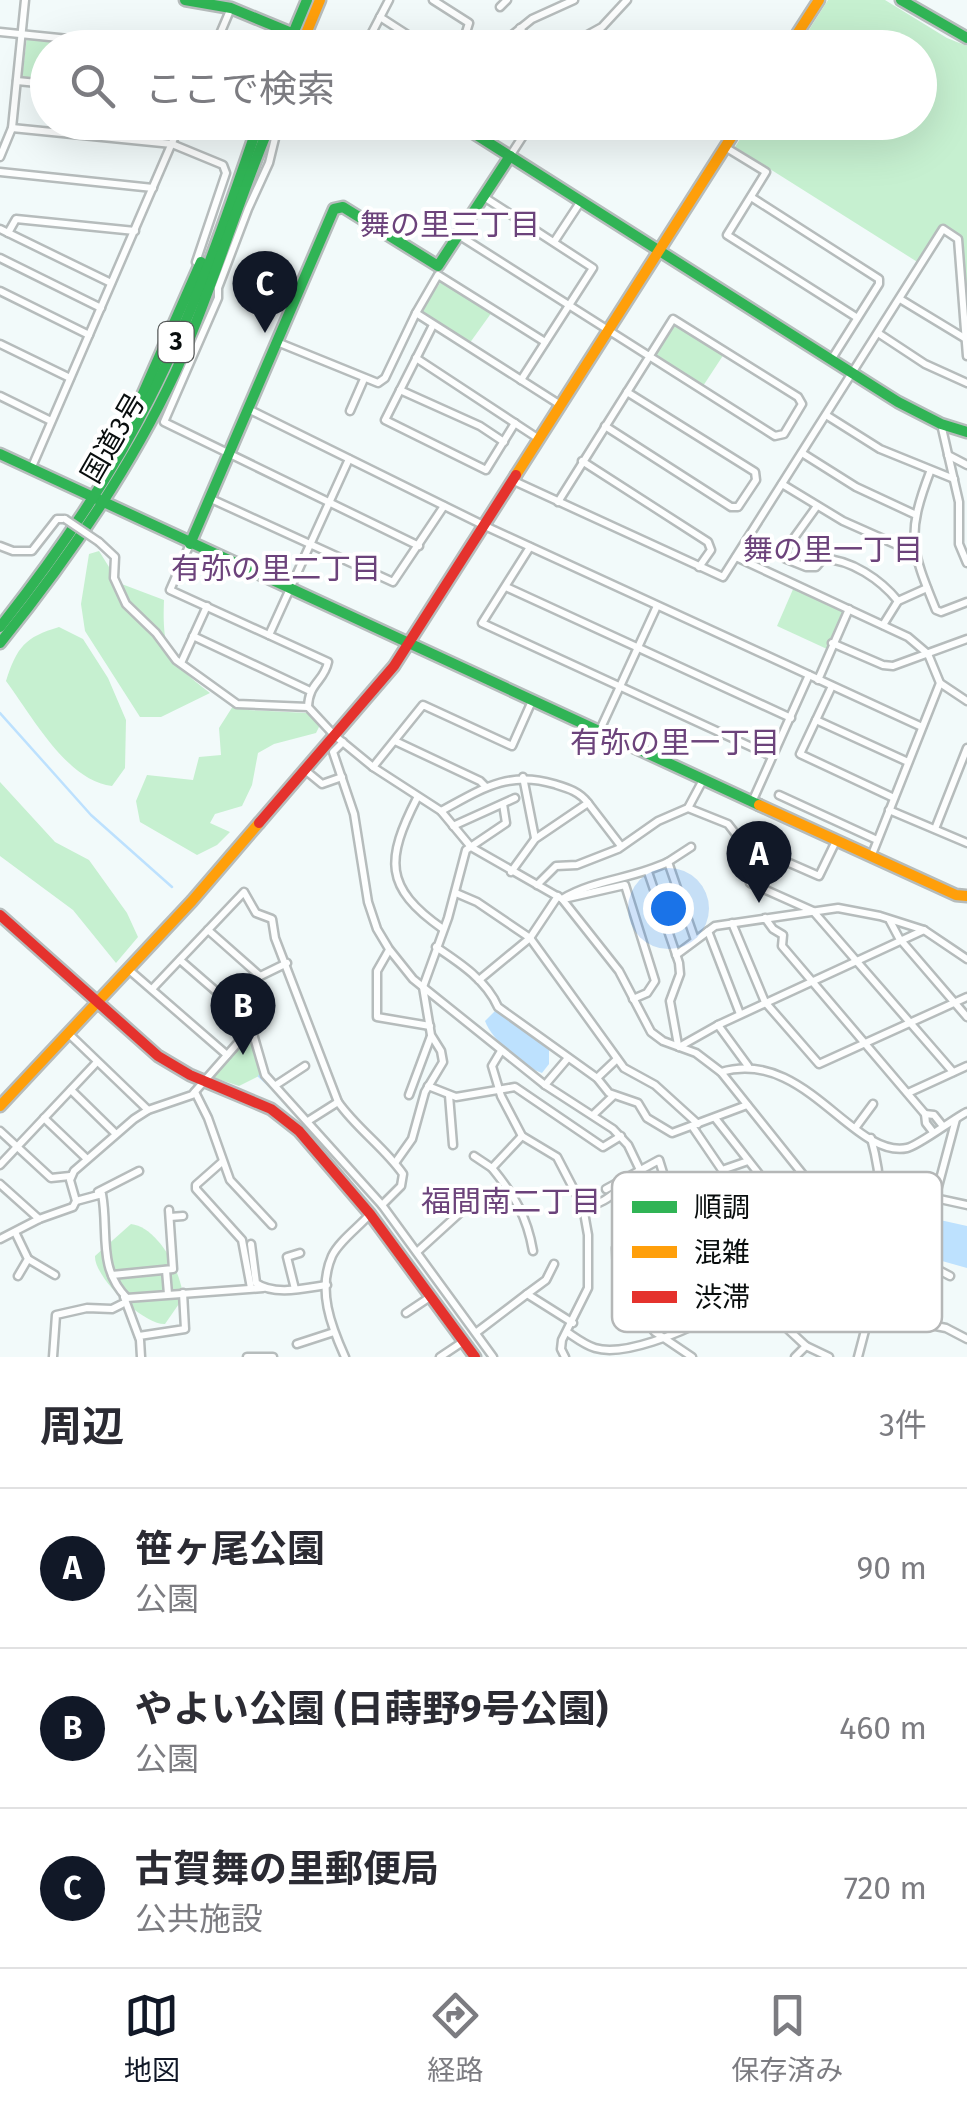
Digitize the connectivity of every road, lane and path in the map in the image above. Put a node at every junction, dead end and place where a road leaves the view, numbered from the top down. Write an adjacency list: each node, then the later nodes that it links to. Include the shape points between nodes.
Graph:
1 (25, 0): 27 (street)
2 (185, 0): 13 (main road)
3 (307, 0): 18 (main road)
4 (320, 0): 19 (main road)
5 (389, 0): 14 (street)
6 (433, 0): 22 (street, via 469,23)
7 (507, 0): 12 (street)
8 (574, 0): 15 (street)
9 (627, 0): 24 (street)
10 (818, 0): 25 (main road)
11 (901, 0): 29 (main road)
12 (500, 6)
13 (231, 8): 16 (street); 17 (main road)
14 (380, 17): 20 (street); 21 (street)
15 (520, 28): 23 (street)
16 (222, 30)
17 (281, 30)
18 (301, 30)
19 (303, 30)
20 (373, 30)
21 (400, 30)
22 (467, 30)
23 (518, 30)
24 (598, 30)
25 (799, 30)
26 (0, 32): 27 (street)
27 (22, 34): 28 (street); 30 (street)
28 (30, 35)
29 (967, 38)
30 (17, 81): 31 (street); 32 (street)
31 (30, 82)
32 (12, 128): 33 (street); 45 (street)
33 (30, 130)
34 (132, 140): 42 (street)
35 (174, 140): 42 (street)
36 (252, 140): 54 (main road, 国道3号 / 3)
37 (264, 140): 65 (main road, 国道3号 / 3)
38 (275, 140): 60 (street)
39 (485, 140): 44 (main road)
40 (520, 140): 44 (street)
41 (729, 140): 43 (main road)
42 (172, 144): 47 (street); 58 (street, via 223,165 226,173)
43 (725, 147): 49 (street, via 766,172); 56 (main road)
44 (510, 156): 48 (main road); 50 (main road)
45 (0, 157)
46 (0, 172): 47 (street)
47 (152, 188): 52 (street)
48 (482, 197): 53 (main road); 55 (street)
49 (751, 197): 67 (street, via 877,277 879,284); 67 (street, via 726,234)
50 (581, 201): 55 (street); 56 (main road)
51 (4, 231): 52 (street, via 16,219); 59 (street)
52 (134, 231): 59 (street)
53 (460, 236): 63 (street); 73 (main road, via 435,266 336,207)
54 (215, 242): 58 (main road); 97 (main road, 国道3号 / 3)
55 (554, 242): 63 (street, via 593,268)
56 (660, 251): 69 (main road); 79 (main road)
57 (0, 258): 64 (street)
58 (194, 274): 97 (main road)
59 (111, 283): 64 (street)
60 (218, 288): 65 (main road); 100 (street, via 164,415 166,425)
61 (0, 290): 71 (street)
62 (900, 299): 70 (street); 72 (street); 72 (street, via 943,229 958,239)
63 (569, 305): 69 (street); 74 (street)
64 (101, 308): 71 (street)
65 (201, 310): 113 (main road, 国道3号 / 3, via 152,419)
66 (416, 313): 68 (street); 74 (street, via 438,275); 82 (street, via 385,378)
67 (856, 317): 79 (street)
68 (433, 325): 78 (street); 83 (street)
69 (610, 330): 76 (street); 88 (main road)
70 (878, 333): 80 (street); 84 (street)
71 (89, 335): 81 (street)
72 (966, 338): 77 (street)
73 (277, 342): 82 (street); 89 (main road)
74 (545, 342): 83 (street)
75 (0, 344): 81 (street)
76 (649, 356): 76 (street, via 778,437 802,408 798,397 673,319); 86 (street)
77 (967, 356)
78 (416, 358): 85 (street); 93 (street)
79 (831, 360): 80 (main road)
80 (852, 374): 91 (street); 94 (main road)
81 (70, 378): 92 (street)
82 (364, 379): 90 (street)
83 (521, 380): 88 (street)
84 (967, 383)
85 (400, 390): 99 (street); 99 (street, via 386,420 486,470)
86 (627, 392): 95 (street); 95 (street, via 754,472 756,480 732,507)
87 (0, 396): 92 (street)
88 (562, 406): 98 (main road)
89 (248, 409): 100 (main road); 104 (street)
90 (350, 410)
91 (826, 415): 101 (street); 108 (street)
92 (51, 421): 107 (street)
93 (516, 423): 98 (street); 99 (street)
94 (942, 424): 96 (main road); 103 (street)
95 (605, 426): 105 (street)
96 (967, 432)
97 (128, 437): 113 (main road, 国道3号 / 3)
98 (540, 440): 110 (main road)
99 (504, 442)
100 (230, 452): 112 (main road); 114 (street)
101 (802, 452): 111 (street); 118 (street)
102 (0, 454): 107 (main road)
103 (948, 455): 106 (street); 109 (street)
104 (349, 459): 114 (street); 116 (street)
105 (582, 462): 115 (street); 128 (street, via 708,542 711,550)
106 (967, 465)
107 (31, 469): 113 (main road)
108 (930, 472): 109 (street); 118 (street)
109 (954, 480): 127 (street)
110 (514, 481): 115 (street); 119 (main road)
111 (782, 484): 117 (street); 126 (street)
112 (209, 498): 120 (main road); 121 (street)
113 (97, 501): 120 (main road); 138 (main road, 国道3号 / 3); 142 (main road, 国道3号 / 3, via 59,570)
114 (330, 502): 121 (street); 123 (street)
115 (558, 502): 128 (street)
116 (444, 506): 119 (street); 123 (street)
117 (817, 506): 125 (street); 132 (street, via 786,549 786,559 806,568 837,560 874,578)
118 (914, 514): 125 (street)
119 (485, 526): 124 (street); 144 (main road)
120 (190, 544): 131 (main road); 135 (street, via 170,590)
121 (310, 544): 123 (street, via 393,582); 131 (street)
122 (0, 546): 147 (street, bridge, via 32,551 57,519 66,519 115,557 114,578 130,610)
123 (418, 546)
124 (530, 548): 129 (street); 134 (street)
125 (914, 553): 130 (street)
126 (736, 557): 128 (street, via 723,577); 136 (street)
127 (967, 563)
128 (700, 567)
129 (506, 586): 145 (street); 152 (street, via 482,623)
130 (927, 588): 132 (street); 133 (street, via 936,610)
131 (289, 590): 139 (street); 144 (main road)
132 (898, 601): 137 (street)
133 (967, 602)
134 (657, 605): 145 (street); 148 (street)
135 (206, 606): 139 (street); 140 (street)
136 (849, 609): 137 (street); 143 (street)
137 (883, 625): 146 (street)
138 (0, 627)
139 (269, 635): 153 (street, via 328,662)
140 (193, 636): 147 (street); 153 (street)
141 (967, 640): 146 (street)
142 (0, 643)
143 (832, 644): 146 (street, via 883,665); 149 (street)
144 (410, 645): 154 (main road); 161 (main road)
145 (638, 648): 152 (street); 157 (street)
146 (928, 654): 150 (street)
147 (181, 663): 156 (street, via 238,704)
148 (809, 676): 149 (street); 157 (street)
149 (818, 680): 151 (street)
150 (940, 683): 155 (street); 159 (street)
151 (832, 686): 158 (street); 159 (street)
152 (620, 687): 160 (street); 164 (street)
153 (308, 690): 156 (street)
154 (532, 701): 160 (main road); 162 (street, via 512,746 423,706)
155 (967, 701)
156 (308, 706): 161 (street)
157 (791, 718): 164 (street)
158 (816, 720): 165 (street); 175 (street, via 800,754)
159 (922, 727): 165 (street)
160 (599, 732): 170 (main road)
161 (338, 738): 166 (street); 167 (main road); 168 (street, via 334,752)
162 (394, 741): 166 (street); 171 (street)
163 (967, 748): 185 (street)
164 (771, 756): 176 (street)
165 (908, 762): 175 (street)
166 (372, 767): 173 (street)
167 (305, 770): 168 (street, via 322,784); 221 (main road)
168 (342, 777): 215 (street, via 368,902)
169 (523, 778): 171 (street); 177 (street, via 581,794); 187 (street)
170 (703, 780): 176 (main road); 179 (street)
171 (486, 787): 182 (street)
172 (779, 795): 180 (street)
173 (417, 798): 182 (street); 207 (street, via 396,842 396,871 415,909)
174 (515, 798): 178 (street)
175 (894, 798): 181 (street)
176 (752, 802): 184 (main road)
177 (588, 803): 187 (street); 191 (street)
178 (503, 804): 183 (street); 192 (street, via 506,823)
179 (688, 808): 186 (street, via 728,824); 191 (street)
180 (811, 809): 184 (street); 189 (street)
181 (890, 810): 185 (street); 189 (street)
182 (441, 811): 183 (street)
183 (453, 826): 192 (street)
184 (803, 826): 188 (main road)
185 (935, 829): 190 (street)
186 (738, 837)
187 (535, 839): 196 (street)
188 (836, 840): 194 (main road); 202 (street, via 819,876 755,848 750,883)
189 (877, 840): 194 (street)
190 (967, 843)
191 (621, 846): 198 (street, via 576,866 556,866)
192 (471, 847): 196 (street); 199 (street)
193 (691, 847): 195 (street)
194 (871, 857): 200 (main road)
195 (668, 862): 197 (street); 212 (street)
196 (511, 872): 198 (street)
197 (648, 872): 201 (street); 216 (street)
198 (537, 885): 201 (street)
199 (456, 893): 207 (street); 211 (street)
200 (967, 896)
201 (560, 898): 211 (street); 228 (street, via 619,971); 228 (street, via 625,885 655,981)
202 (813, 911): 204 (street); 205 (street, via 850,908); 219 (street)
203 (0, 918): 231 (main road)
204 (764, 918): 206 (street); 224 (street, via 784,935 782,946)
205 (888, 919): 209 (street); 213 (street)
206 (732, 923): 210 (street); 229 (street)
207 (443, 929): 214 (street)
208 (208, 930): 217 (street); 220 (street, via 244,892 256,913 272,919); 222 (street)
209 (924, 930): 213 (street); 218 (street)
210 (708, 931): 212 (street); 233 (street)
211 (530, 938): 223 (street); 245 (street)
212 (696, 940): 216 (street)
213 (901, 941): 219 (street); 230 (street)
214 (436, 947): 223 (street); 225 (street)
215 (389, 949): 225 (street); 238 (street, via 377,971 377,1017)
216 (676, 955): 241 (street, via 680,974 670,1001)
217 (180, 960): 226 (street); 232 (street, via 233,1006)
218 (967, 960)
219 (856, 961): 224 (street); 235 (street)
220 (287, 963): 222 (street); 264 (street)
221 (128, 970): 226 (street); 231 (main road)
222 (260, 976): 232 (street, via 244,984)
223 (479, 980): 244 (street, via 498,1007)
224 (812, 982): 229 (street); 240 (street)
225 (422, 987): 238 (street); 242 (street)
226 (152, 989): 243 (street)
227 (967, 997): 230 (street)
228 (633, 999): 241 (street, via 651,1032)
229 (765, 1002): 233 (street); 240 (street, via 820,1064)
230 (954, 1002): 234 (street); 235 (street)
231 (96, 1003): 239 (main road); 252 (main road, via 158,1056)
232 (248, 1004): 237 (street)
233 (740, 1014): 236 (street)
234 (967, 1017)
235 (910, 1023): 240 (street); 250 (street)
236 (718, 1025): 241 (street); 247 (street)
237 (252, 1027): 243 (street); 254 (street, via 265,1075)
238 (430, 1031): 256 (street, via 443,1062); 261 (street)
239 (68, 1033): 246 (street); 267 (main road)
240 (865, 1043): 260 (street)
241 (679, 1046): 249 (street)
242 (501, 1051): 255 (street); 258 (street, via 492,1066)
243 (227, 1054): 252 (street)
244 (568, 1058): 251 (street); 255 (street)
245 (617, 1059): 251 (street); 276 (street)
246 (97, 1062): 257 (street); 268 (street)
247 (748, 1066): 249 (street); 278 (street, via 778,1073)
248 (967, 1066): 250 (street)
249 (721, 1072): 266 (street)
250 (953, 1072): 260 (street)
251 (598, 1078): 263 (street)
252 (204, 1081): 259 (street); 315 (main road, via 271,1109 299,1131)
253 (306, 1082): 254 (street, via 302,1068)
254 (276, 1085): 275 (street)
255 (545, 1085): 271 (street)
256 (428, 1086): 262 (street); 291 (street, via 416,1132)
257 (71, 1090): 273 (street); 281 (street)
258 (500, 1091): 262 (street); 282 (street); 283 (street, via 516,1087 603,1147)
259 (195, 1092): 268 (street); 290 (street)
260 (908, 1093): 270 (street)
261 (409, 1095)
262 (450, 1095): 285 (street)
263 (614, 1095): 271 (street); 276 (street, via 638,1103 647,1118 672,1133)
264 (338, 1102): 275 (street); 291 (street)
265 (873, 1104): 278 (street)
266 (747, 1105): 274 (street); 300 (street)
267 (0, 1106)
268 (148, 1110): 281 (street)
269 (967, 1112): 272 (street)
270 (925, 1114): 277 (street); 280 (street)
271 (592, 1116): 283 (street)
272 (956, 1117): 277 (street); 302 (street)
273 (44, 1118): 286 (street); 288 (street)
274 (715, 1118): 276 (street); 289 (street)
275 (308, 1120): 312 (street)
276 (695, 1125): 295 (street)
277 (942, 1125): 280 (street)
278 (856, 1128): 284 (street)
279 (0, 1131): 286 (street)
280 (932, 1132): 284 (street, via 908,1148)
281 (116, 1134): 288 (street)
282 (522, 1136): 293 (street); 314 (street, via 557,1157)
283 (621, 1136): 296 (street)
284 (871, 1138): 301 (street)
285 (453, 1145)
286 (17, 1146): 292 (street); 303 (street, via 51,1178)
287 (474, 1156): 293 (street)
288 (87, 1159): 303 (street)
289 (748, 1161): 295 (street); 299 (street)
290 (222, 1162): 318 (street, via 230,1180); 335 (street, via 196,1189 242,1240)
291 (395, 1163): 312 (street, via 404,1182)
292 (0, 1165)
293 (492, 1168): 322 (street, via 517,1200)
294 (139, 1170): 307 (street)
295 (722, 1170)
296 (640, 1172)
297 (642, 1172): 298 (street, via 659,1160)
298 (662, 1172)
299 (757, 1172)
300 (800, 1172)
301 (878, 1172)
302 (942, 1172)
303 (70, 1176): 311 (street)
304 (0, 1184): 317 (street)
305 (612, 1186): 306 (street)
306 (606, 1189)
307 (97, 1193): 311 (street); 331 (street, via 107,1218 103,1238)
308 (612, 1197): 314 (street)
309 (474, 1200): 323 (street)
310 (942, 1200): 313 (street)
311 (76, 1201): 317 (street)
312 (382, 1204): 323 (street)
313 (967, 1205)
314 (582, 1207): 345 (street, via 589,1280)
315 (370, 1214): 329 (main road); 334 (street, via 335,1252)
316 (182, 1216): 327 (street, via 170,1214 173,1269)
317 (39, 1219): 319 (street)
318 (272, 1224)
319 (16, 1232): 320 (street); 325 (street)
320 (1, 1238)
321 (251, 1244): 336 (street, via 256,1283)
322 (532, 1251)
323 (418, 1252): 329 (street)
324 (300, 1253): 337 (street, via 287,1257)
325 (28, 1259): 330 (street); 332 (street)
326 (554, 1264): 340 (street)
327 (166, 1270): 331 (street); 339 (street)
328 (942, 1272): 333 (street)
329 (426, 1273): 341 (main road); 349 (street)
330 (54, 1275)
331 (112, 1275): 342 (street)
332 (18, 1276)
333 (950, 1276)
334 (327, 1285): 337 (street); 348 (street)
335 (251, 1288): 336 (street); 338 (street)
336 (263, 1288): 337 (street)
337 (295, 1290)
338 (184, 1293): 339 (street); 355 (street, via 185,1330)
339 (168, 1294): 342 (street)
340 (527, 1294): 345 (street); 349 (street)
341 (432, 1296): 343 (street); 357 (main road)
342 (123, 1300): 355 (street); 361 (street, via 112,1309 56,1315)
343 (406, 1313)
344 (948, 1314): 347 (street)
345 (573, 1323): 350 (street)
346 (942, 1327): 347 (street)
347 (946, 1328): 356 (street)
348 (334, 1332): 359 (street); 366 (street)
349 (477, 1332): 369 (street)
350 (567, 1332): 358 (street, via 598,1349); 370 (street, via 560,1345)
351 (657, 1332): 358 (street)
352 (680, 1332): 358 (street)
353 (791, 1332): 360 (street)
354 (864, 1332): 374 (street)
355 (138, 1336): 362 (street)
356 (967, 1339)
357 (464, 1340): 367 (street); 368 (main road)
358 (664, 1340): 371 (street)
359 (297, 1344)
360 (806, 1346): 372 (street); 373 (street)
361 (53, 1357)
362 (141, 1357)
363 (247, 1357): 364 (street)
364 (255, 1357): 365 (street)
365 (274, 1357)
366 (345, 1357)
367 (440, 1357)
368 (475, 1357)
369 (493, 1357)
370 (565, 1357)
371 (692, 1357)
372 (795, 1357)
373 (829, 1357)
374 (858, 1357)

